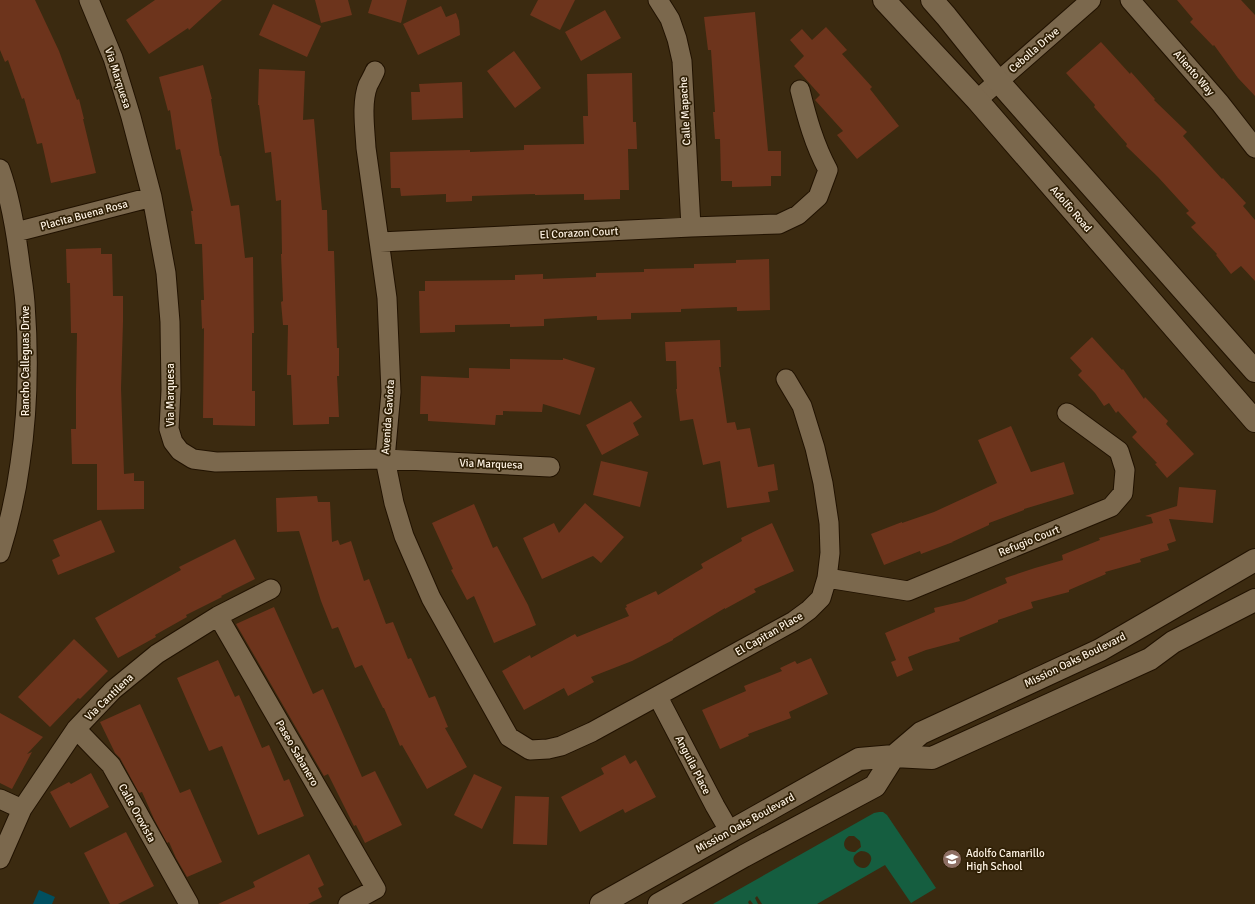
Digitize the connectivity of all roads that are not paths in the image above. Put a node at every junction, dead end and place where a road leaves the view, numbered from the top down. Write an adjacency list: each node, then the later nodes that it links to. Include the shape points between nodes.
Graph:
1 (89, 0): 13 (street, Via Marquesa, via 113,58)
2 (658, 0): 14 (street, Calle Mapache, via 670,19 682,61)
3 (884, 0): 10 (main road, Adolfo Road)
4 (932, 0): 8 (main road)
5 (1091, 0): 8 (street, Cebolla Drive)
6 (1130, 0): 11 (street, Aliento Way, via 1220,103)
7 (375, 71): 16 (street, Avenida Gaviota, via 368,86 365,128)
8 (998, 81): 10 (street, Cebolla Drive); 17 (main road)
9 (800, 90): 14 (street, El Corazon Court, via 818,152 828,170 818,197 798,215 779,224)
10 (977, 100): 20 (main road, Adolfo Road)
11 (1255, 148)
12 (0, 169): 15 (street, Rancho Calleguas Drive, via 6,184)
13 (152, 197): 15 (street, Placita Buena Rosa); 21 (street, Via Marquesa, via 166,273 170,322 169,429 173,442 180,452 193,459 216,462)
14 (691, 227): 16 (street, El Corazon Court)
15 (16, 232): 23 (street, Rancho Calleguas Drive, via 25,302 26,409 14,500)
16 (380, 242): 21 (street, Avenida Gaviota, via 387,298 391,392)
17 (1255, 371)
18 (786, 380): 25 (street, El Capitan Place, via 802,406 823,483 829,523 830,553)
19 (1067, 413): 25 (street, Refugio Court, via 1119,451 1125,470 1122,493 1111,507 908,591)
20 (1255, 421)
21 (385, 460): 22 (street, Via Marquesa); 31 (street, Avenida Gaviota, via 404,536 431,598 509,737)
22 (550, 467)
23 (0, 553)
24 (1255, 560): 32 (main road, Mission Oaks Boulevard, via 1100,650 921,733)
25 (827, 578): 29 (street, El Capitan Place, via 821,598 799,618)
26 (271, 589): 28 (street, Via Cantilena)
27 (1255, 600): 32 (main road, Mission Oaks Boulevard, via 1173,642 1150,659 932,758)
28 (218, 616): 30 (street, Via Cantilena, via 158,654 114,690); 39 (street, Paseo Sabanero, via 376,889)
29 (658, 697): 31 (street, El Capitan Place, via 561,746); 36 (street, Anguila Place)
30 (76, 729): 34 (street, Via Cantilena); 38 (street, Calle Orovista, via 111,765)
31 (530, 750)
32 (894, 756): 35 (main road, Mission Oaks Boulevard, via 859,759); 42 (main road, Mission Oaks Boulevard, via 875,786)
33 (0, 799): 34 (street)
34 (22, 810): 37 (street, Via Cantilena)
35 (758, 815): 36 (main road, Mission Oaks Boulevard); 41 (main road, via 752,830 735,845)
36 (730, 832): 40 (main road, Mission Oaks Boulevard)
37 (0, 859)
38 (188, 904)
39 (348, 904)
40 (601, 904)
41 (630, 904)
42 (659, 904)

